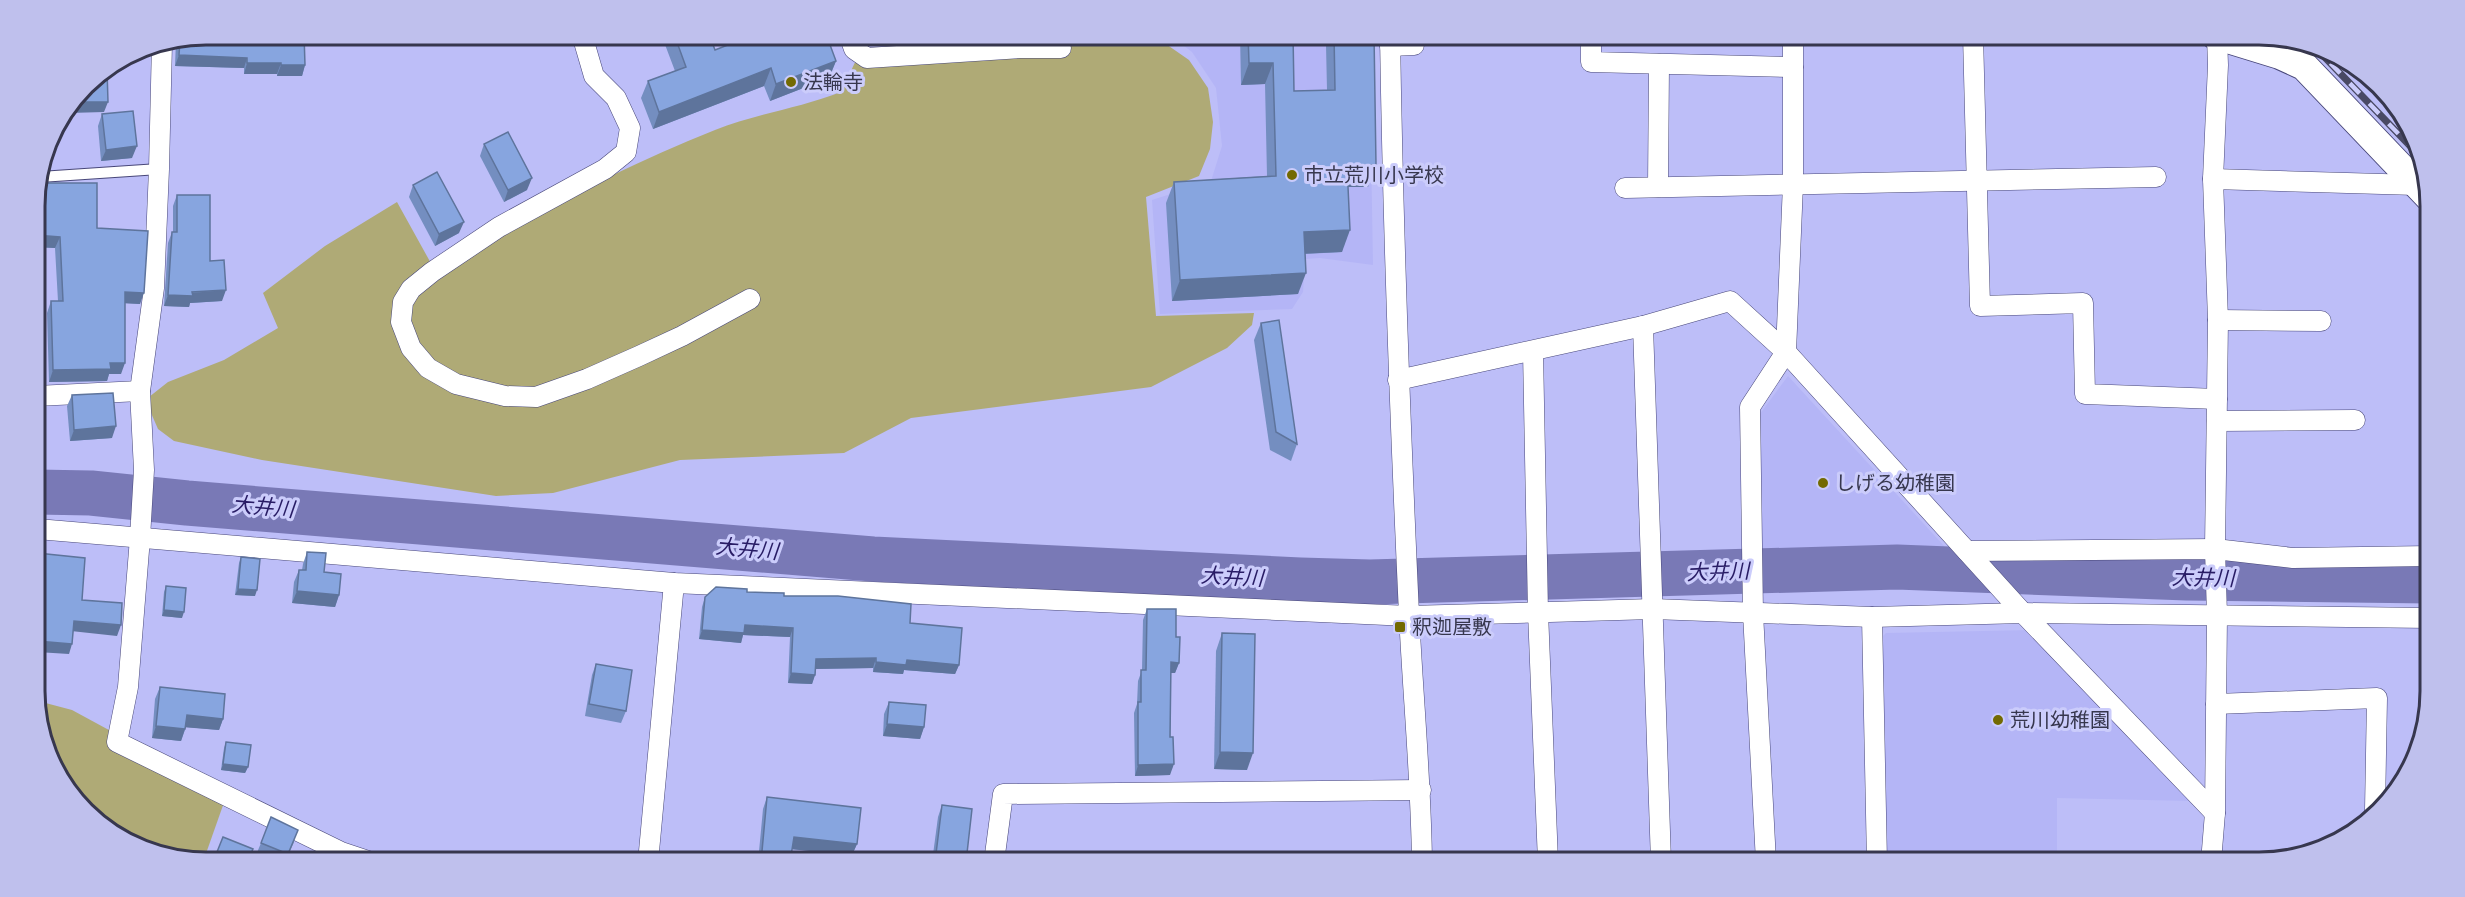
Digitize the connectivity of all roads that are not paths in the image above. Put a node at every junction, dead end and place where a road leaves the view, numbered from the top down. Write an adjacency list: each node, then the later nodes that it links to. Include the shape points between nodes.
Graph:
1 (585, 45): 23 (street, via 594,76 616,98 630,128 626,152 605,169 499,227 411,289 402,302 400,322 411,348 428,368 456,384 505,396 536,397 650,351)
2 (853, 45): 9 (street, via 867,58)
3 (1390, 45): 29 (street)
4 (1590, 45): 11 (street, via 1591,62)
5 (1793, 45): 12 (street)
6 (1973, 45): 17 (street)
7 (2217, 45): 16 (street)
8 (2246, 45): 20 (main road, via 2304,66)
9 (1061, 48)
10 (162, 52): 13 (street)
11 (1659, 64): 12 (street); 19 (street)
12 (1793, 67): 18 (street)
13 (159, 169): 14 (lane); 30 (street, via 154,288)
14 (48, 176)
15 (2156, 177): 17 (street)
16 (2213, 179): 22 (street); 24 (street)
17 (1976, 180): 18 (street); 32 (street, via 1980,306 2083,303 2085,394)
18 (1793, 184): 19 (street); 28 (street)
19 (1658, 187): 21 (street)
20 (2419, 187)
21 (1625, 188)
22 (2419, 191)
23 (750, 299)
24 (2218, 320): 25 (street); 32 (street)
25 (2321, 321)
26 (1643, 326): 27 (street); 28 (street, via 1730,301); 41 (street)
27 (1533, 351): 29 (street); 42 (street)
28 (1786, 352): 38 (street); 43 (street, via 1750,406)
29 (1398, 381): 46 (street)
30 (140, 391): 31 (street); 36 (street, via 144,471)
31 (45, 396)
32 (2217, 399): 34 (street)
33 (2355, 420): 34 (street)
34 (2217, 421): 37 (street)
35 (45, 531): 36 (street)
36 (140, 538): 40 (street); 53 (street, via 128,687 117,742)
37 (2215, 549): 38 (street); 39 (street, via 2293,558); 45 (street)
38 (1967, 551): 44 (street)
39 (2420, 556)
40 (674, 583): 46 (street); 54 (street)
41 (1653, 609): 42 (street); 43 (street); 58 (street)
42 (1539, 612): 46 (street); 57 (street)
43 (1753, 613): 47 (street); 59 (street)
44 (2023, 613): 45 (street); 47 (street); 52 (street)
45 (2217, 615): 48 (street); 49 (street)
46 (1409, 616): 51 (street)
47 (1872, 617): 60 (street)
48 (2420, 618)
49 (2216, 704): 50 (street, via 2377,698); 52 (street)
50 (2385, 784)
51 (1421, 790): 55 (street, via 1003,794); 56 (street)
52 (2214, 813): 61 (street)
53 (341, 852)
54 (649, 852)
55 (995, 852)
56 (1422, 852)
57 (1548, 852)
58 (1661, 852)
59 (1765, 852)
60 (1877, 852)
61 (2212, 852)

